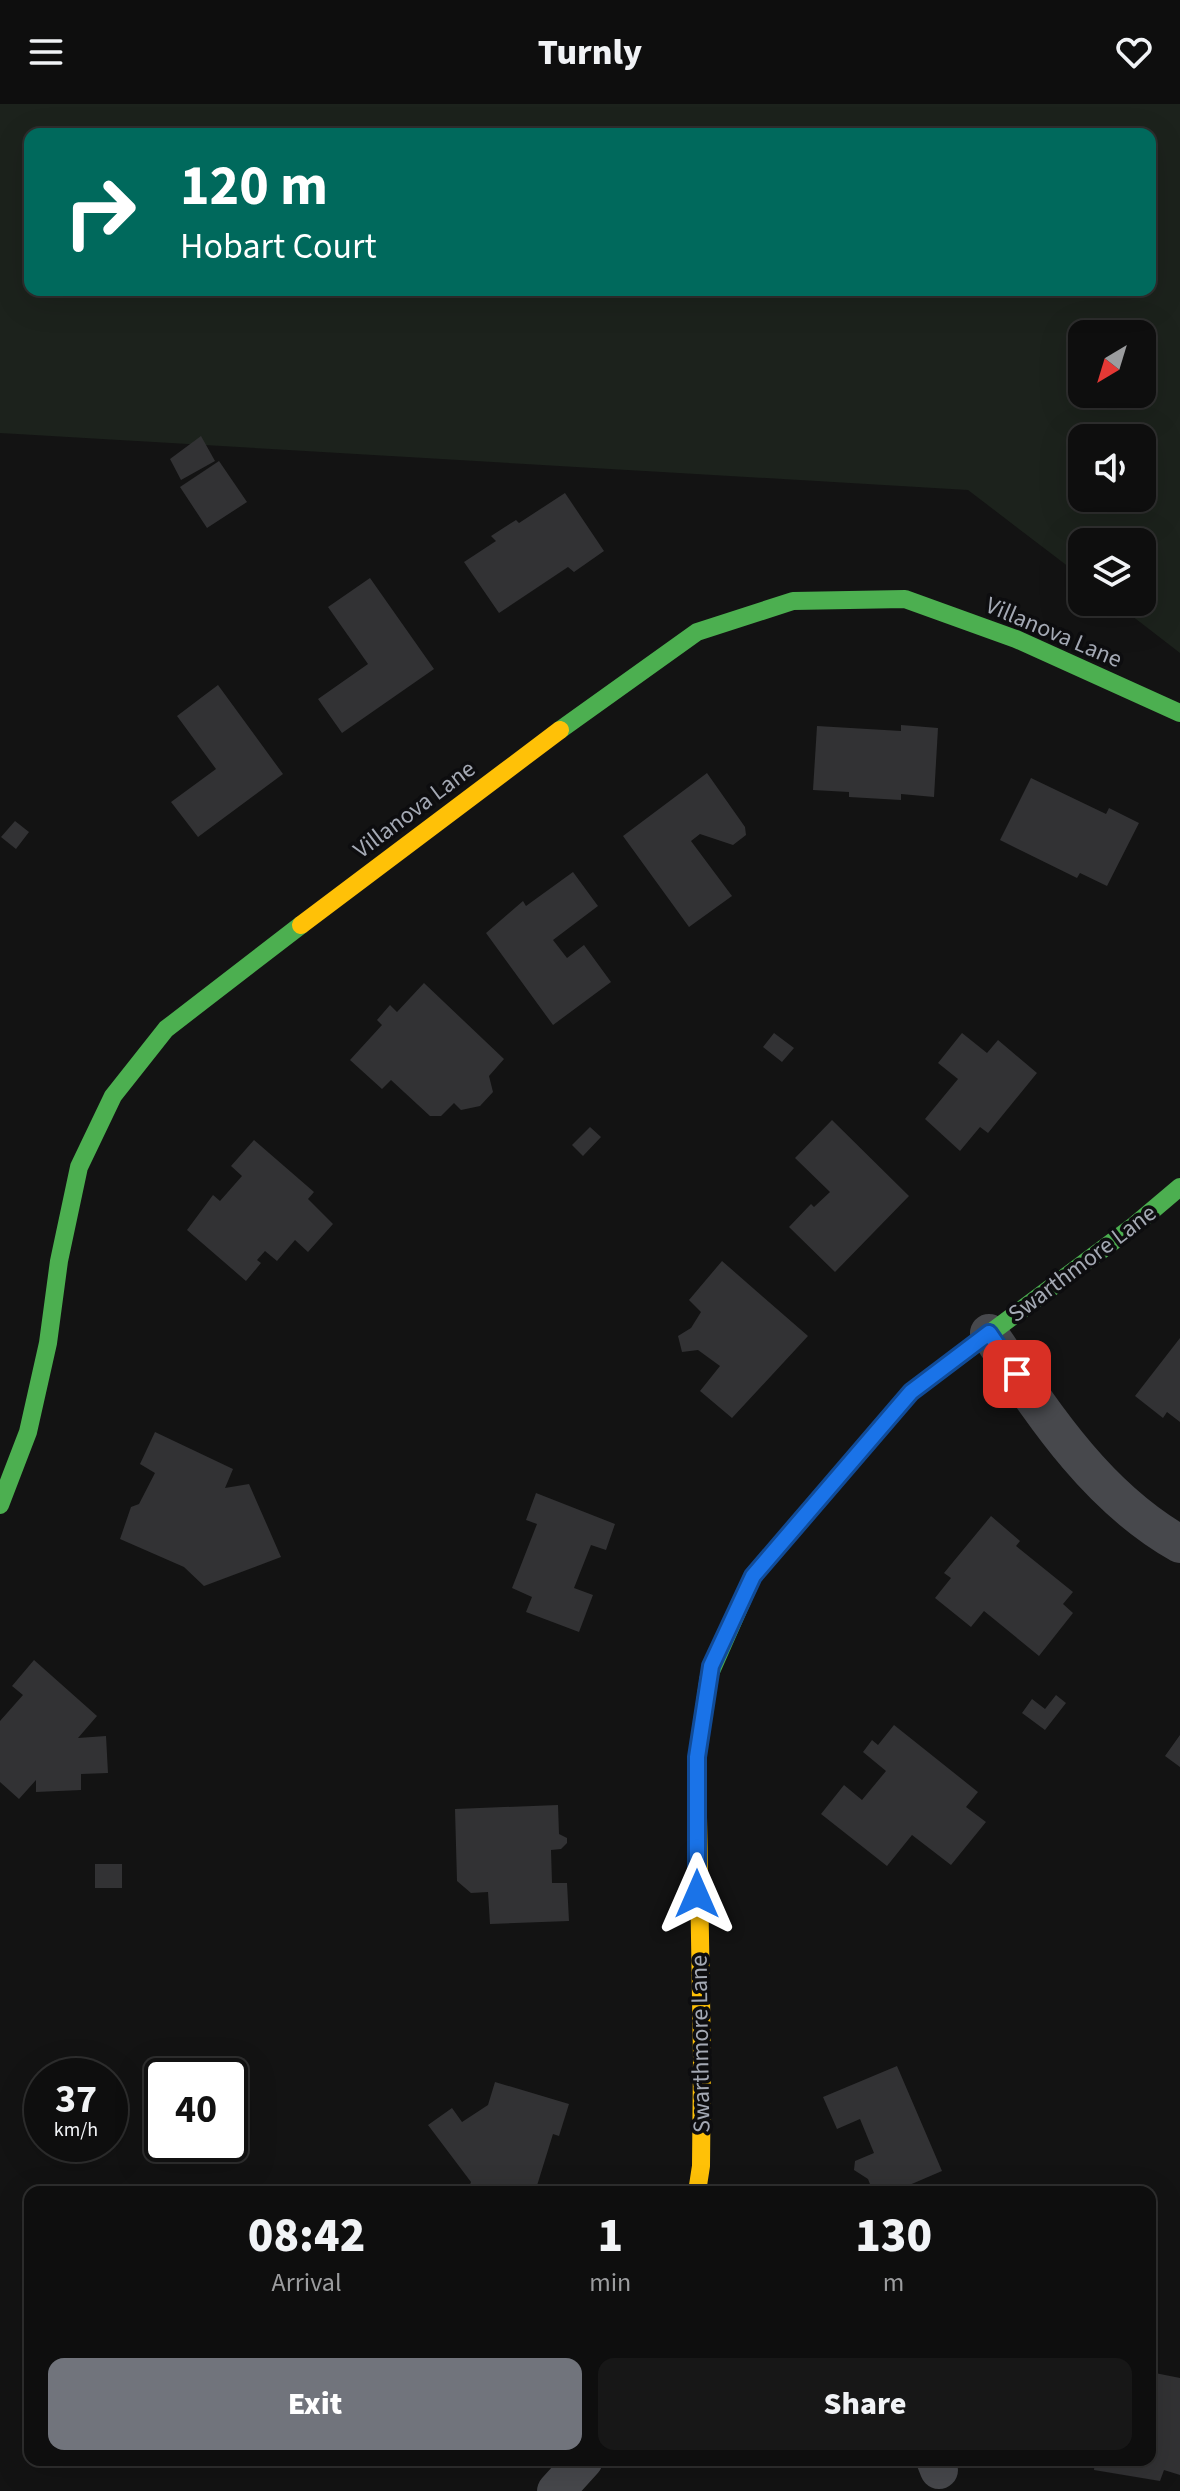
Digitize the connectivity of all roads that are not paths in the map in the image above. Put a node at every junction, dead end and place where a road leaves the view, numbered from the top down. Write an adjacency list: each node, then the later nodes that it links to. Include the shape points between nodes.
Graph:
1 (1180, 713): 4 (street, Villanova Lane, via 1016,639 905,599 793,601 697,632 454,807 166,1029 113,1096 79,1167 28,1432)
2 (1180, 1187): 3 (street, Swarthmore Lane)
3 (989, 1333): 5 (street, via 1044,1415 1103,1487); 6 (street, Swarthmore Lane, via 911,1392 753,1576 711,1666 697,1757 702,2058)
4 (0, 1505)
5 (1180, 1544)
6 (698, 2186)
7 (579, 2466): 8 (street)
8 (556, 2491)

